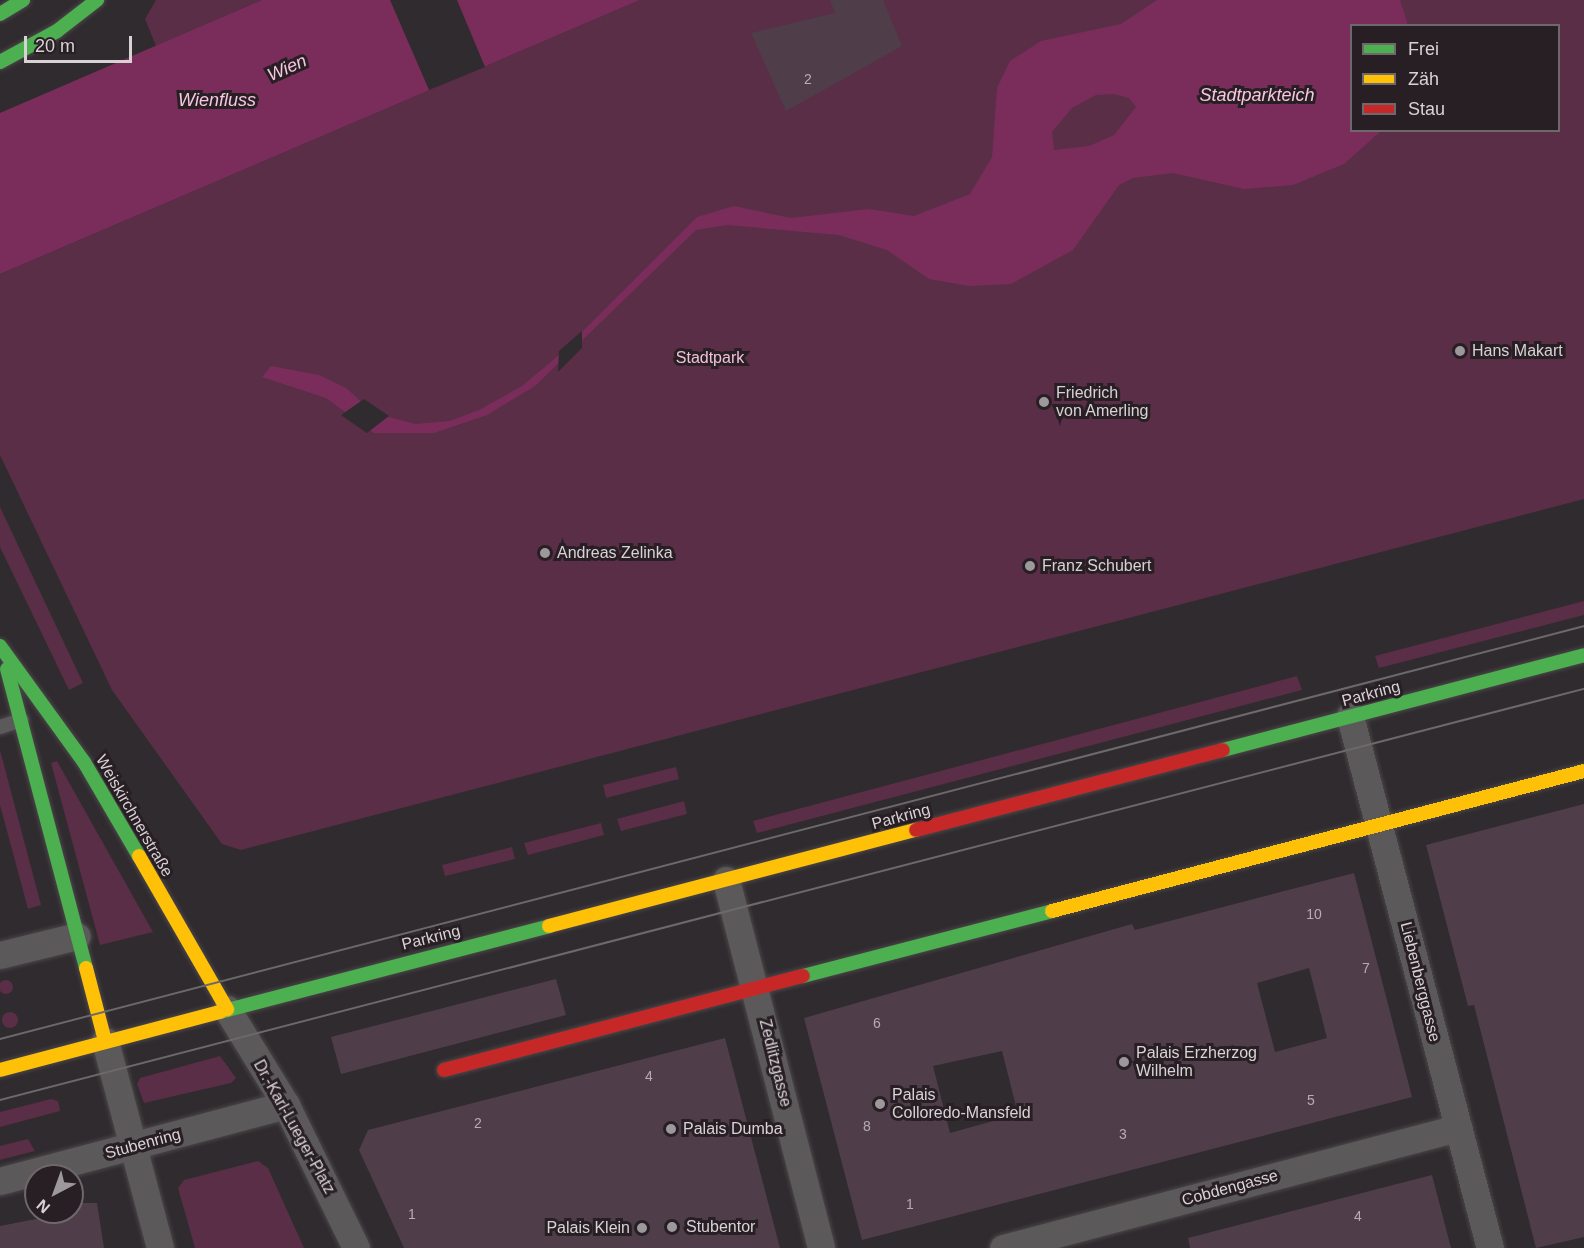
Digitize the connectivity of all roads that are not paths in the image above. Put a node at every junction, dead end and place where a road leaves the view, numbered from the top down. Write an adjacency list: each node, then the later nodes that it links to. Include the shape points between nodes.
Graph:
1 (23, 0): 3 (street)
2 (97, 0): 4 (street, via 57,31)
3 (0, 14)
4 (0, 62)
5 (0, 646): 8 (street, Weiskirchnerstraße); 16 (street, Weiskirchnerstraße, via 84,762)
6 (1584, 655): 7 (street, Parkring)
7 (1350, 716): 11 (street, Liebenberggasse); 12 (street, Parkring)
8 (21, 720): 9 (lane); 13 (street, Weiskirchnerstraße)
9 (0, 727)
10 (1584, 771): 11 (street)
11 (1380, 822): 15 (street); 21 (street, Liebenberggasse)
12 (726, 880): 15 (street, Zedlitzgasse); 16 (street, Parkring)
13 (77, 936): 14 (street); 17 (street, Weiskirchnerstraße)
14 (0, 955)
15 (756, 987): 19 (street); 26 (street, Zedlitzgasse)
16 (227, 1009): 17 (street); 20 (street, Dr.-Karl-Lueger-Platz)
17 (105, 1041): 18 (street); 22 (street)
18 (0, 1070)
19 (444, 1070)
20 (286, 1105): 22 (street, Stubenring); 25 (street, Dr.-Karl-Lueger-Platz)
21 (1458, 1128): 27 (street, Cobdengasse); 28 (street, Liebenberggasse)
22 (133, 1148): 23 (street, Stubenring); 24 (street)
23 (0, 1181)
24 (160, 1248)
25 (356, 1248)
26 (821, 1248)
27 (1003, 1248)
28 (1490, 1248)

